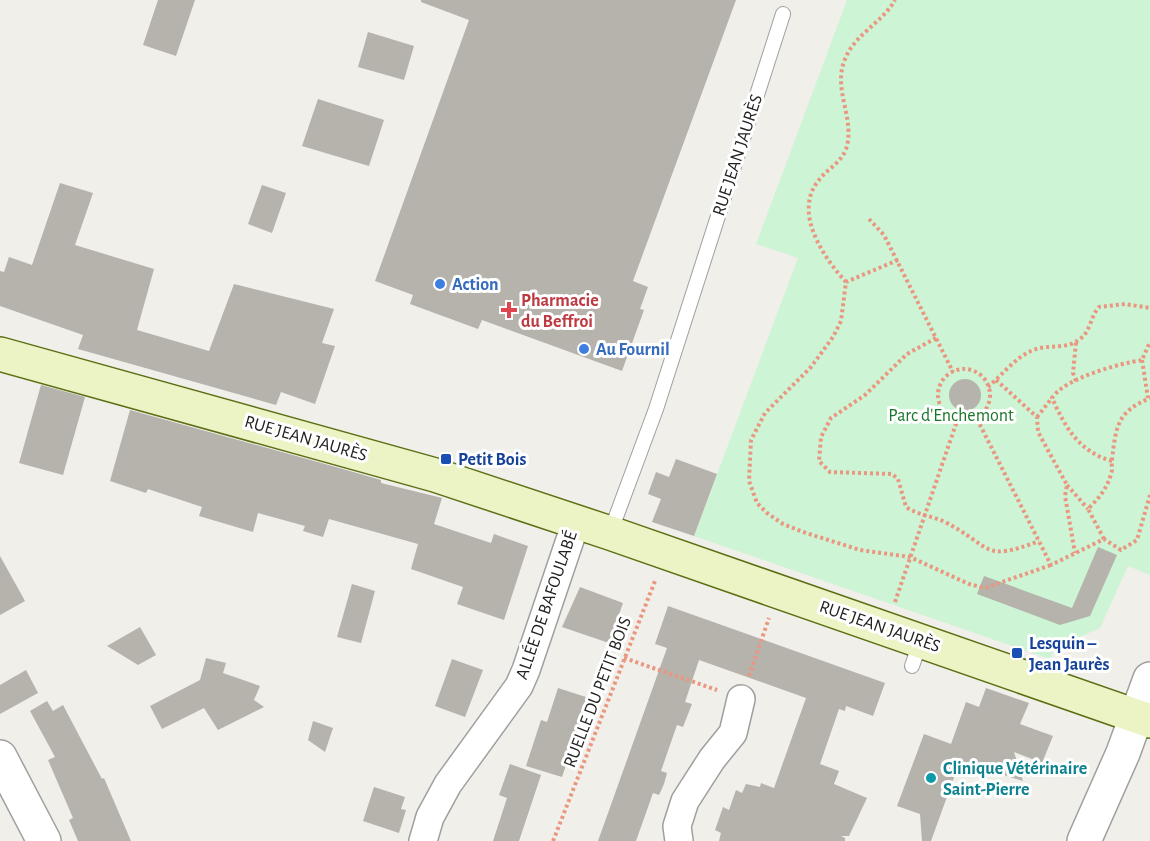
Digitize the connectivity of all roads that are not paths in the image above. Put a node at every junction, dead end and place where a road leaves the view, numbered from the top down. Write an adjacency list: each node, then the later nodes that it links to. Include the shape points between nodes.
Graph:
1 (783, 14): 4 (lane, RUE JEAN JAURÈS, via 656,409)
2 (0, 354): 3 (main road, RUE JEAN JAURÈS, via 366,455)
3 (576, 522): 4 (main road, RUE JEAN JAURÈS); 10 (street, ALLÉE DE BAFOULABÉ, via 526,670 506,705 448,784)
4 (610, 533): 7 (main road, RUE JEAN JAURÈS, via 886,628 916,653)
5 (1150, 679): 7 (street)
6 (742, 698): 11 (street, via 733,733 685,801 677,826)
7 (1143, 718): 12 (street)
8 (0, 757): 9 (street)
9 (44, 841)
10 (423, 841)
11 (679, 841)
12 (1084, 841)

